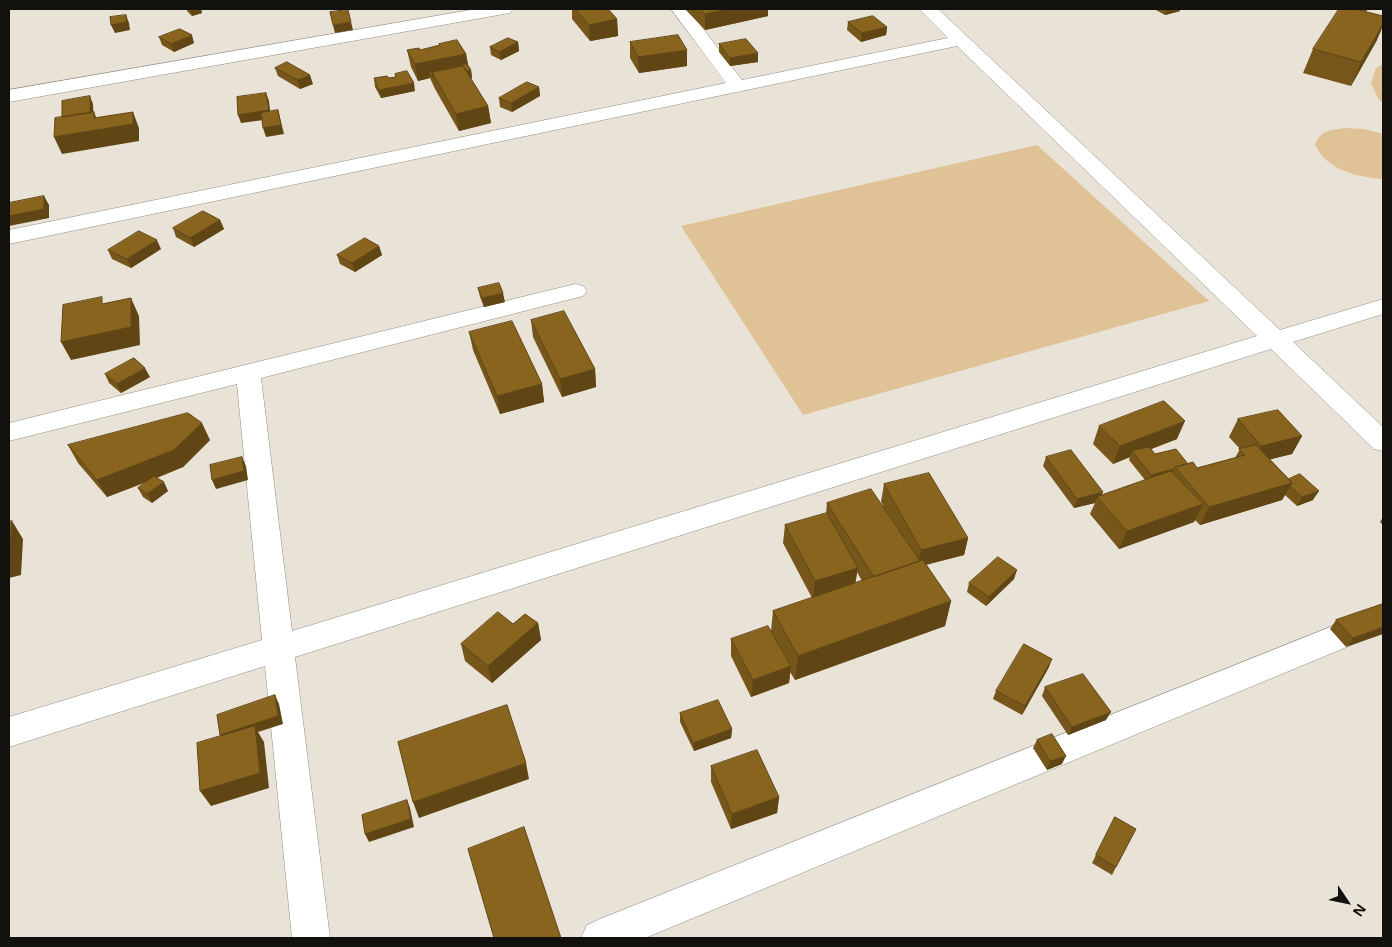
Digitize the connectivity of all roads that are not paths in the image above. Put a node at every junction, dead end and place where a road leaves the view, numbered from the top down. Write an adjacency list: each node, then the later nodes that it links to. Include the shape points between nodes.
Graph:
1 (504, 9): 6 (street)
2 (678, 9): 5 (street)
3 (928, 9): 4 (street)
4 (962, 40): 5 (street); 10 (street)
5 (738, 87): 7 (street)
6 (9, 96)
7 (9, 237)
8 (575, 290): 11 (street)
9 (1383, 306): 10 (street)
10 (1274, 340): 13 (street); 15 (street)
11 (248, 372): 12 (street); 15 (street)
12 (9, 432)
13 (1383, 442)
14 (1383, 619): 18 (street)
15 (279, 649): 16 (street); 17 (street)
16 (9, 732)
17 (311, 938)
18 (600, 938)

